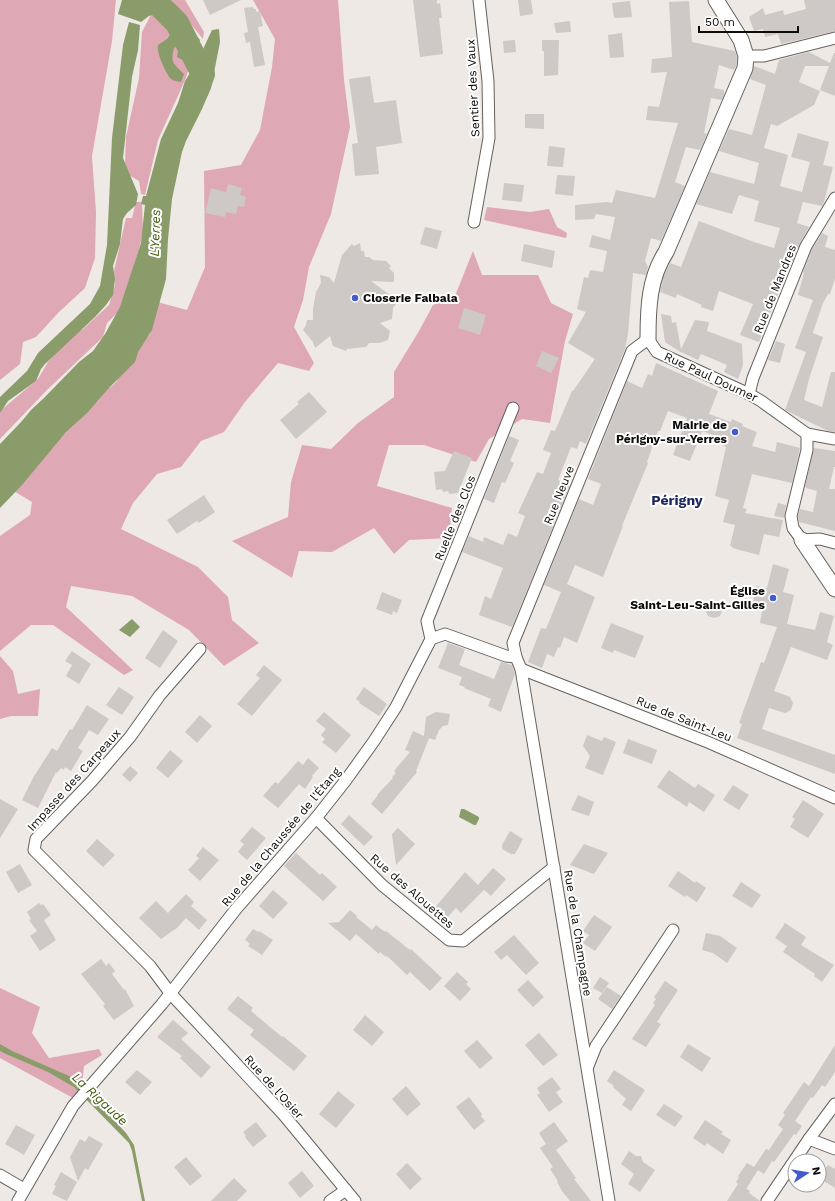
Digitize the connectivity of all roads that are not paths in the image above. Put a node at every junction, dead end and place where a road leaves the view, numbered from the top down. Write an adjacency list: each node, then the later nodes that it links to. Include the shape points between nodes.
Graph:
1 (479, 0): 6 (street, Sentier des Vaux, via 488,81 489,138)
2 (716, 0): 4 (street, via 741,40)
3 (835, 38): 4 (street, via 764,56)
4 (746, 56): 7 (street, via 745,68 659,263 648,306)
5 (835, 198): 8 (street, Rue de Mandres, via 806,246 753,378)
6 (474, 222)
7 (648, 338): 8 (street, Rue Paul Doumer, via 657,352); 17 (street, Rue Neuve, via 632,351 513,643)
8 (749, 394): 10 (street, Rue Paul Doumer)
9 (513, 408): 15 (street, Ruelle des Clos, via 427,622)
10 (807, 434): 11 (street); 12 (street, via 807,450 791,516 793,528)
11 (835, 439)
12 (802, 540): 13 (street, via 820,539); 14 (street)
13 (835, 543)
14 (835, 589)
15 (430, 639): 17 (street, via 445,634 506,656); 20 (street, Rue de la Chaussée de l'Étang, via 396,707 346,780)
16 (200, 649): 23 (street, Impasse des Carpeaux, via 160,695 130,737 36,839 34,850 150,966)
17 (516, 657): 18 (street, Rue Neuve)
18 (521, 668): 19 (street, Rue de Saint-Leu, via 710,743); 21 (street, Rue de la Champagne)
19 (835, 798)
20 (316, 818): 21 (street, Rue des Alouettes, via 382,885 449,940 463,941); 23 (street, Rue de la Chaussée de l'Étang, via 236,909)
21 (554, 867): 24 (street, Rue de la Champagne)
22 (673, 930): 24 (street, via 596,1046)
23 (171, 994): 29 (street, Rue de la Chaussée de l'Étang, via 73,1106); 30 (street, Rue de l'Osier, via 283,1114)
24 (588, 1067): 34 (street, Rue de la Champagne)
25 (835, 1104): 26 (street)
26 (809, 1139): 27 (street); 35 (street)
27 (835, 1149)
28 (0, 1175): 29 (street)
29 (24, 1189): 31 (street, Rue de la Chaussée de l'Étang)
30 (346, 1190): 32 (street); 33 (street, Rue de l'Osier)
31 (18, 1201)
32 (330, 1201)
33 (355, 1201)
34 (609, 1201)
35 (767, 1201)

